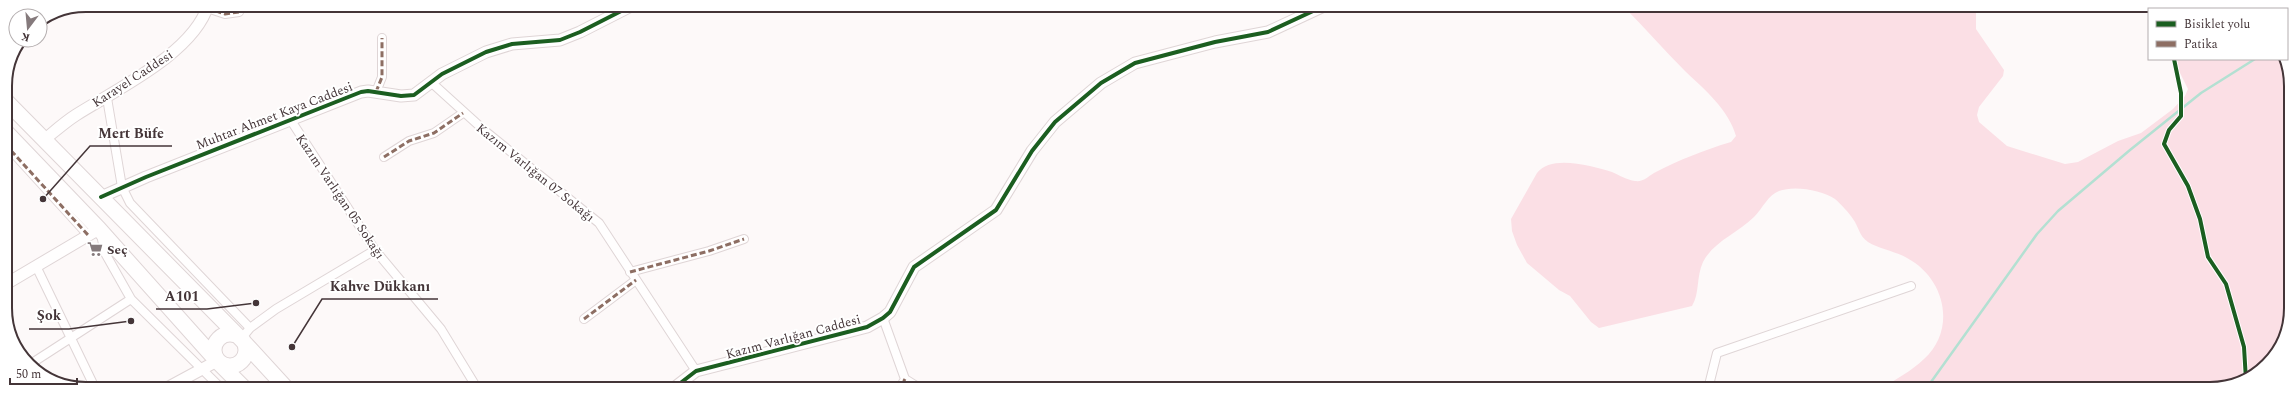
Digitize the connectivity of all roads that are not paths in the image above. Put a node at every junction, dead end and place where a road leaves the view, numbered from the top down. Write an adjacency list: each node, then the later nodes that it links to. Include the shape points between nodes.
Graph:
1 (205, 12): 9 (street, Karayel Caddesi, via 178,48)
2 (220, 12): 3 (street)
3 (239, 12)
4 (619, 12): 7 (street, Muhtar Ahmet Kaya Caddesi, via 560,40 498,47 456,67)
5 (1311, 12): 28 (street, Kazım Varlığan Caddesi, via 1268,32 1215,42 1135,63 1101,83 1055,122 1032,152 996,210 914,267 895,303)
6 (382, 38): 8 (street, via 382,77)
7 (432, 82): 8 (street, Muhtar Ahmet Kaya Caddesi, via 414,95); 11 (street, Kazım Varlığan 07 Sokağı)
8 (376, 92): 12 (street, Muhtar Ahmet Kaya Caddesi, via 361,92)
9 (107, 98): 14 (street, Karayel Caddesi, via 74,116); 17 (street)
10 (12, 107): 14 (highway)
11 (463, 113): 16 (street, via 434,133 409,141); 23 (street, Kazım Varlığan 07 Sokağı, via 599,223)
12 (290, 118): 17 (street, Muhtar Ahmet Kaya Caddesi); 21 (street, Kazım Varlığan 05 Sokağı)
13 (12, 139): 19 (highway)
14 (44, 140): 18 (highway)
15 (12, 151): 19 (street)
16 (384, 157)
17 (122, 187): 18 (street, Muhtar Ahmet Kaya Caddesi); 30 (street, via 136,211)
18 (101, 197): 30 (highway)
19 (94, 232): 22 (street); 27 (street); 33 (highway)
20 (744, 239): 23 (street)
21 (375, 250): 30 (street, via 276,309); 42 (street, Kazım Varlığan 05 Sokağı, via 441,329)
22 (36, 266): 24 (street); 31 (street)
23 (630, 272): 25 (street, Kazım Varlığan 07 Sokağı)
24 (12, 280)
25 (636, 280): 29 (street); 35 (street, Kazım Varlığan 07 Sokağı)
26 (1911, 286): 46 (street, via 1717,353)
27 (131, 299): 31 (street); 34 (street)
28 (883, 318): 35 (street, Kazım Varlığan Caddesi, via 867,327); 36 (street)
29 (584, 319)
30 (246, 333): 33 (highway, via 227,334 218,339 213,348); 33 (highway, via 244,359 240,363 229,366); 41 (highway)
31 (69, 337): 32 (street); 37 (street)
32 (35, 361)
33 (216, 361): 34 (street); 40 (highway)
34 (202, 369): 38 (street); 39 (street)
35 (696, 371): 43 (street, Kazım Varlığan Caddesi)
36 (905, 379): 44 (street); 45 (street)
37 (92, 382)
38 (178, 382)
39 (215, 382)
40 (238, 382)
41 (282, 382)
42 (473, 382)
43 (682, 382)
44 (903, 382)
45 (910, 382)
46 (1710, 382)

